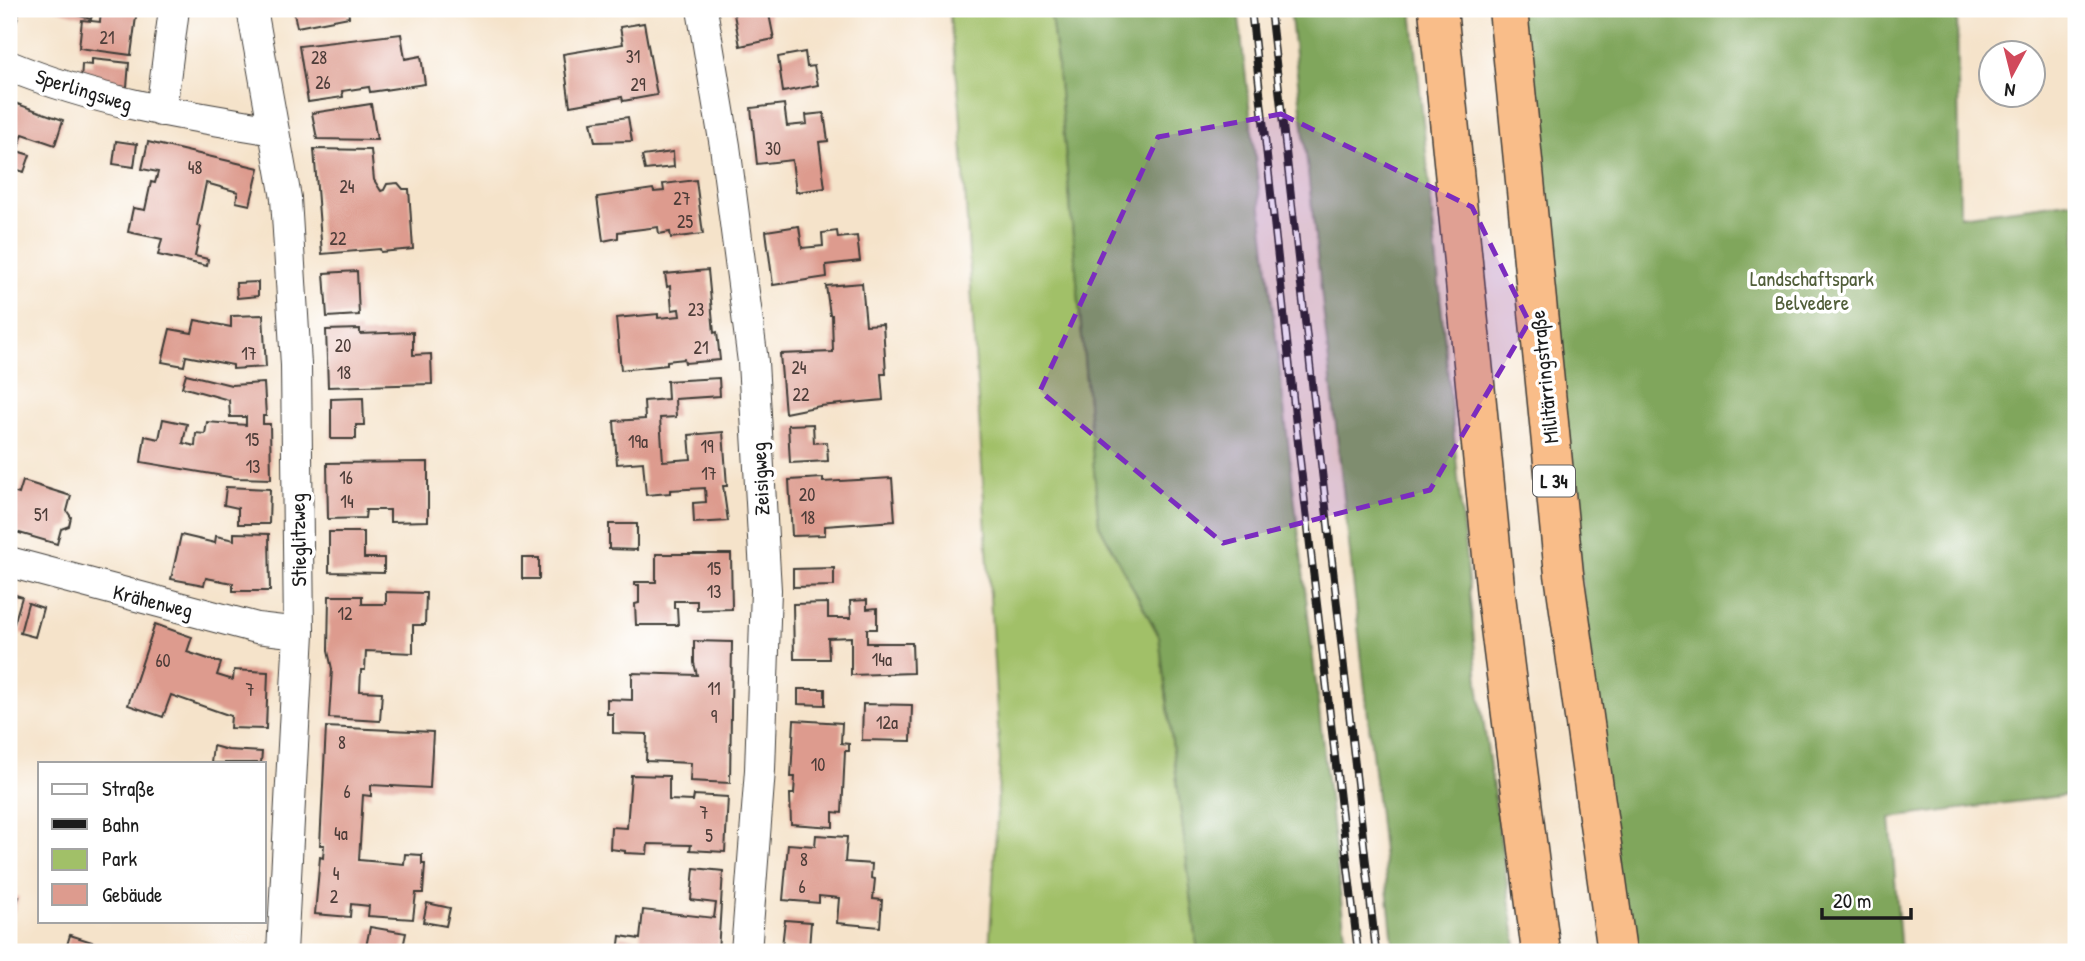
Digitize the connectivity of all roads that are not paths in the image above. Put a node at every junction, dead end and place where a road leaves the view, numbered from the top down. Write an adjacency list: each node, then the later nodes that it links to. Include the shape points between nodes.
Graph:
1 (174, 9): 7 (street)
2 (252, 9): 8 (street, Stieglitzweg)
3 (702, 9): 12 (street, Zeisigweg, via 753,362 766,590 760,770)
4 (1438, 9): 13 (highway, via 1496,596)
5 (1508, 9): 14 (highway, Militärringstraße / L 34, via 1564,574)
6 (9, 66): 7 (street, Sperlingsweg, via 89,95)
7 (161, 111): 8 (street, Sperlingsweg)
8 (274, 130): 10 (street, Stieglitzweg, via 286,198 296,365)
9 (9, 562): 10 (street, Krähenweg, via 257,628)
10 (299, 633): 11 (street, Stieglitzweg)
11 (282, 952)
12 (746, 952)
13 (1541, 952)
14 (1617, 952)

